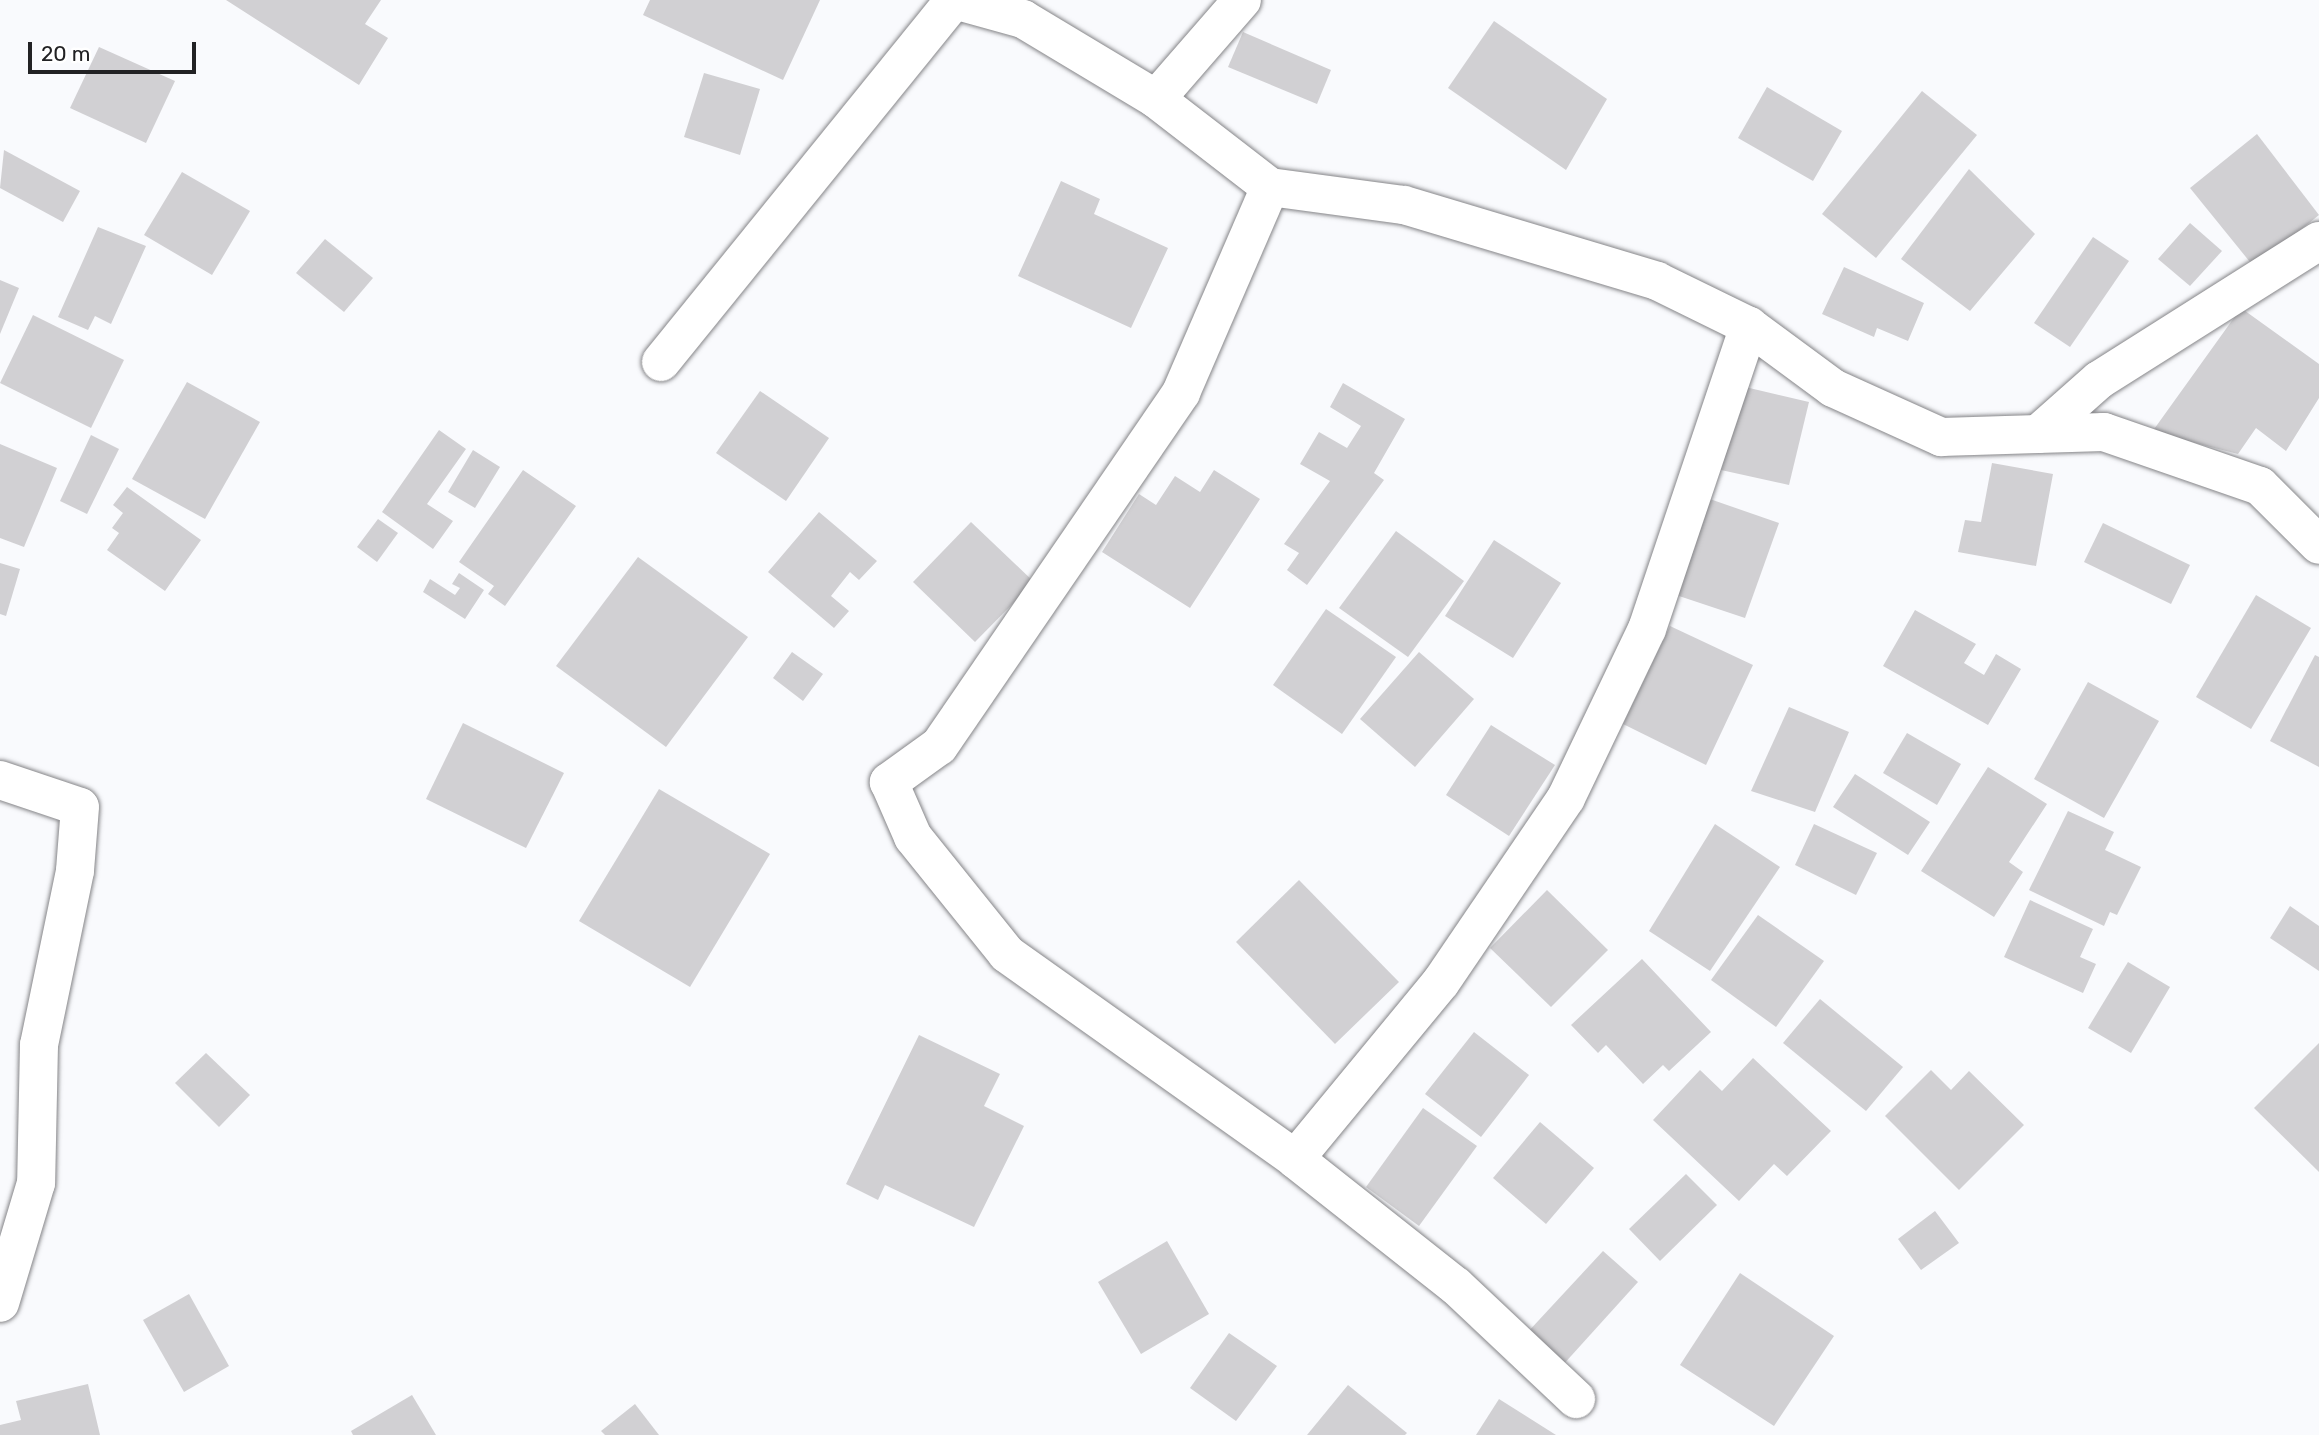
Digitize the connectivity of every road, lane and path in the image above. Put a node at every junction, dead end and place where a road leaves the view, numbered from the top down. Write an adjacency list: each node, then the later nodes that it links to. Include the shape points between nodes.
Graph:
1 (954, 0): 3 (street, via 1023,19); 7 (street)
2 (1242, 0): 3 (street)
3 (1156, 99): 4 (street)
4 (1270, 187): 6 (street, via 1404,205 1657,281); 11 (street, via 1181,393 939,746 889,782 913,837 1007,954)
5 (2319, 241): 8 (street, via 2099,380)
6 (1749, 326): 8 (street, via 1833,388 1941,437); 11 (street, via 1647,629 1566,798 1441,982)
7 (661, 362)
8 (2038, 435): 9 (street, via 2104,432 2260,486)
9 (2319, 545)
10 (0, 780): 12 (street, via 80,807 75,871 39,1045 36,1183)
11 (1296, 1159): 13 (street, via 1456,1286)
12 (0, 1303)
13 (1576, 1399)

